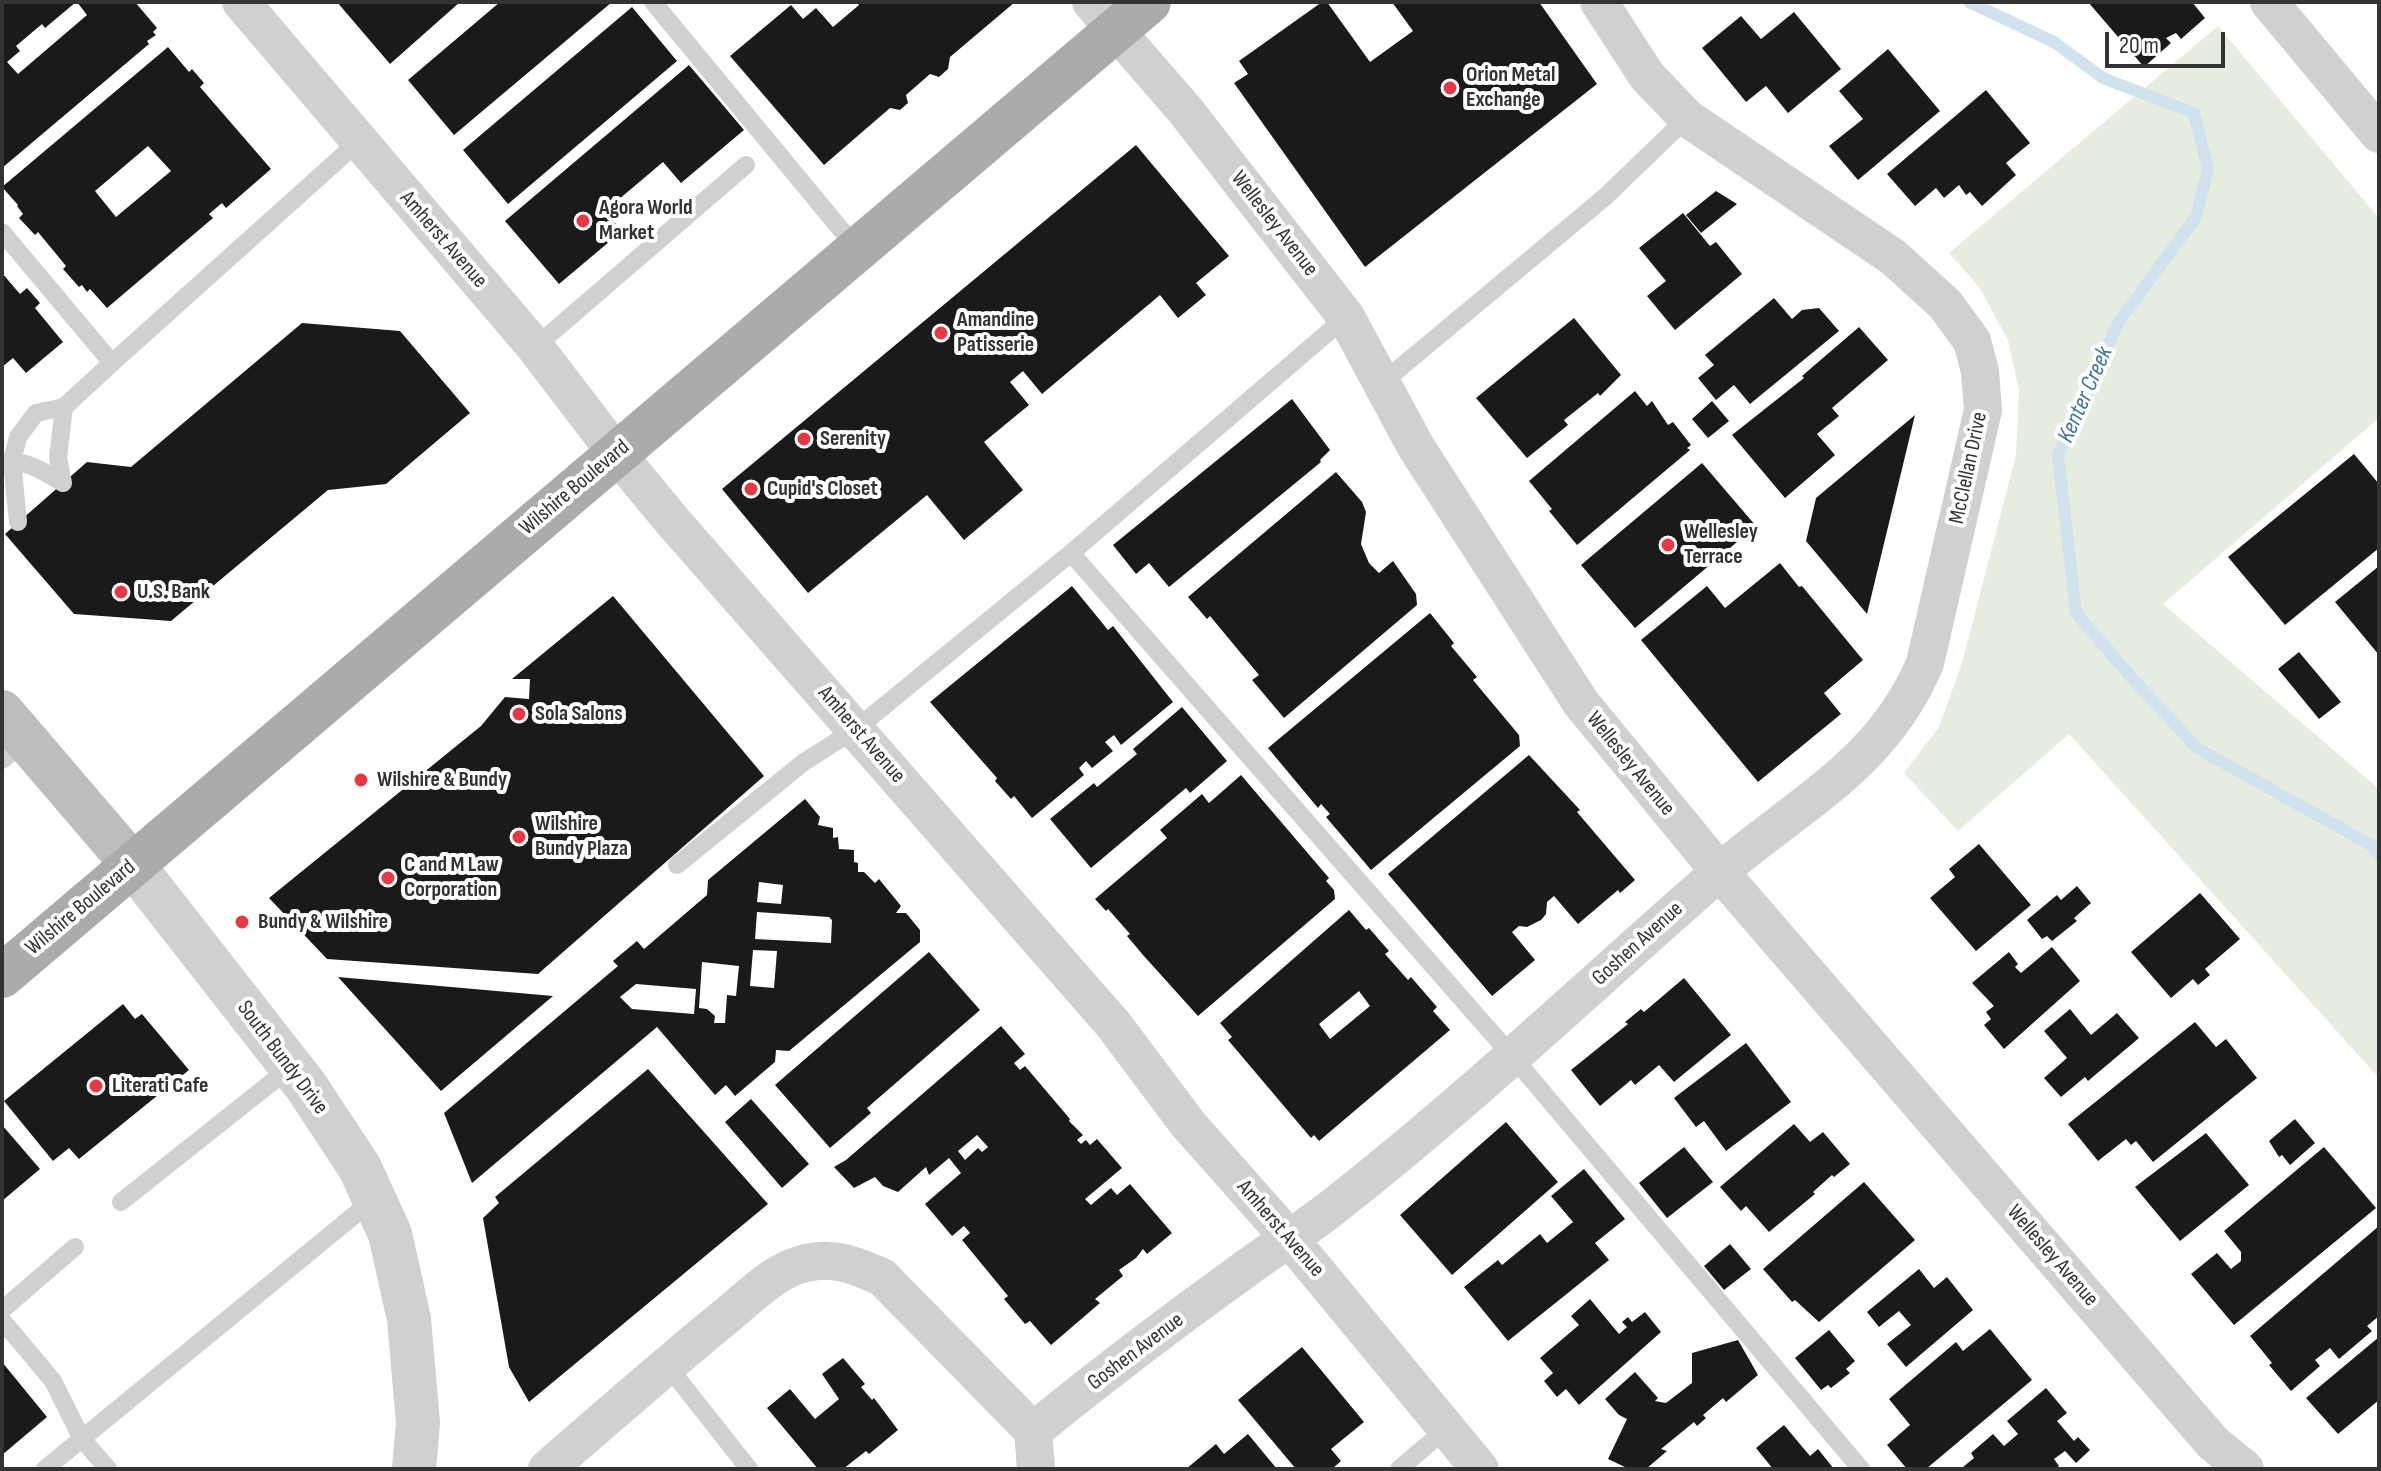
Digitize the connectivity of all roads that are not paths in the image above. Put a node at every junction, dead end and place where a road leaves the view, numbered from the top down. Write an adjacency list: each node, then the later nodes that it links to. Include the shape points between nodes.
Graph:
1 (241, 2): 9 (street, Amherst Avenue)
2 (653, 2): 12 (lane)
3 (1149, 2): 6 (main road, Wilshire Boulevard)
4 (1599, 2): 7 (street, McClellan Drive, via 1647,76)
5 (2269, 2): 8 (street)
6 (1103, 16): 12 (main road, Wilshire Boulevard); 13 (street, Wellesley Avenue, via 1185,110)
7 (1687, 118): 16 (lane, via 1605,197); 26 (street, McClellan Drive, via 1893,257 1945,304 1972,341 1983,410 1925,663 1912,694 1885,734 1848,771)
8 (2379, 134)
9 (358, 142): 14 (street, Amherst Avenue); 15 (lane)
10 (746, 165): 14 (lane)
11 (2, 232): 15 (lane)
12 (857, 249): 18 (main road, Wilshire Boulevard)
13 (1346, 317): 16 (street, Wellesley Avenue); 21 (lane)
14 (535, 347): 18 (street, Amherst Avenue)
15 (112, 363): 17 (lane)
16 (1383, 382): 26 (street, Wellesley Avenue, via 1416,447 1581,703)
17 (64, 407): 19 (lane, via 36,413); 19 (lane, via 58,458 63,483 40,469)
18 (616, 453): 22 (street, Amherst Avenue); 24 (main road, Wilshire Boulevard)
19 (7, 462): 20 (lane)
20 (10, 518)
21 (1071, 553): 22 (lane); 28 (lane)
22 (856, 729): 25 (lane, via 804,762); 32 (street, Amherst Avenue, via 1113,1024 1188,1124)
23 (10, 737): 24 (main road, South Bundy Drive)
24 (133, 865): 27 (main road, Wilshire Boulevard); 29 (street, South Bundy Drive)
25 (677, 865)
26 (1720, 872): 28 (street, Goshen Avenue); 49 (street, Wellesley Avenue, via 2213,1443)
27 (2, 976)
28 (1512, 1056): 32 (street, Goshen Avenue); 48 (lane)
29 (291, 1067): 30 (street, South Bundy Drive, via 360,1168); 31 (lane)
30 (374, 1199): 39 (lane); 42 (street, South Bundy Drive, via 390,1234 409,1319 418,1423)
31 (121, 1202)
32 (1289, 1238): 37 (street, Amherst Avenue); 38 (street, Goshen Avenue)
33 (75, 1247): 34 (lane)
34 (2, 1310)
35 (2, 1320): 39 (lane, via 53,1381)
36 (667, 1365): 38 (street, via 781,1272 833,1260 882,1277); 43 (street); 44 (lane)
37 (1446, 1429): 46 (lane); 47 (street, Amherst Avenue)
38 (1033, 1431): 45 (street)
39 (82, 1439): 40 (lane); 41 (lane)
40 (45, 1469)
41 (108, 1469)
42 (414, 1469)
43 (547, 1469)
44 (749, 1469)
45 (1036, 1469)
46 (1399, 1469)
47 (1480, 1469)
48 (1861, 1469)
49 (2245, 1469)

